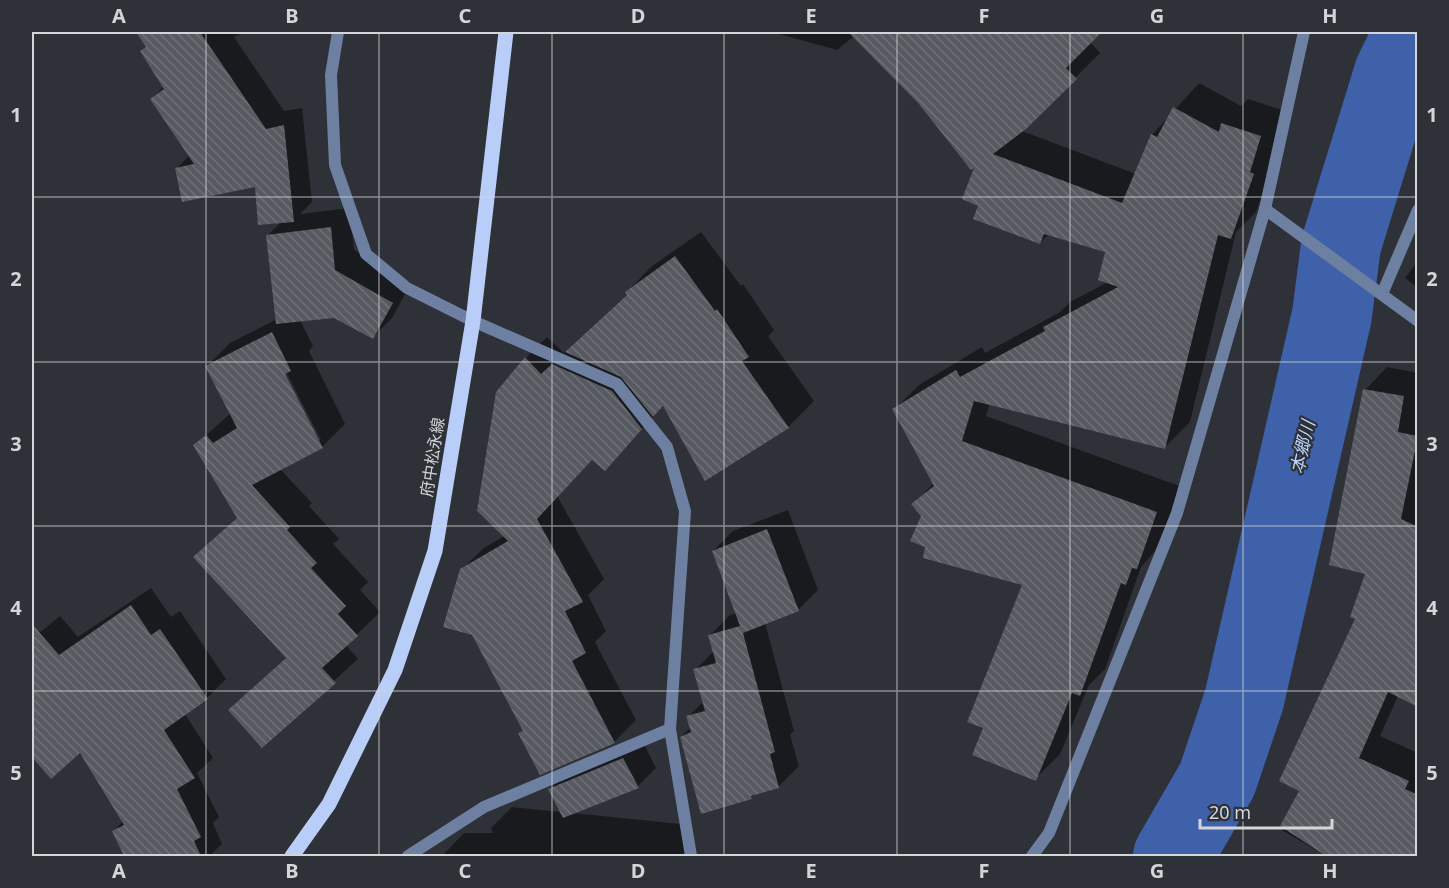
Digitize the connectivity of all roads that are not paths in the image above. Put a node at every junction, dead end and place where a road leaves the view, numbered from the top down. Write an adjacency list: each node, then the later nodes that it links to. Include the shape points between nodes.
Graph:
1 (338, 32): 7 (street, via 331,75 335,165 366,254 407,288)
2 (506, 32): 7 (main road, 府中松永線)
3 (1304, 32): 4 (street)
4 (1265, 209): 6 (street); 13 (street, via 1177,513 1049,833)
5 (1418, 210): 6 (street)
6 (1382, 294): 8 (street)
7 (473, 321): 9 (street, via 617,384 667,447 685,511); 10 (main road, 府中松永線, via 435,551 395,670 328,804)
8 (1418, 321)
9 (670, 729): 11 (street, via 484,807); 12 (street)
10 (292, 856)
11 (408, 856)
12 (691, 856)
13 (1032, 856)

